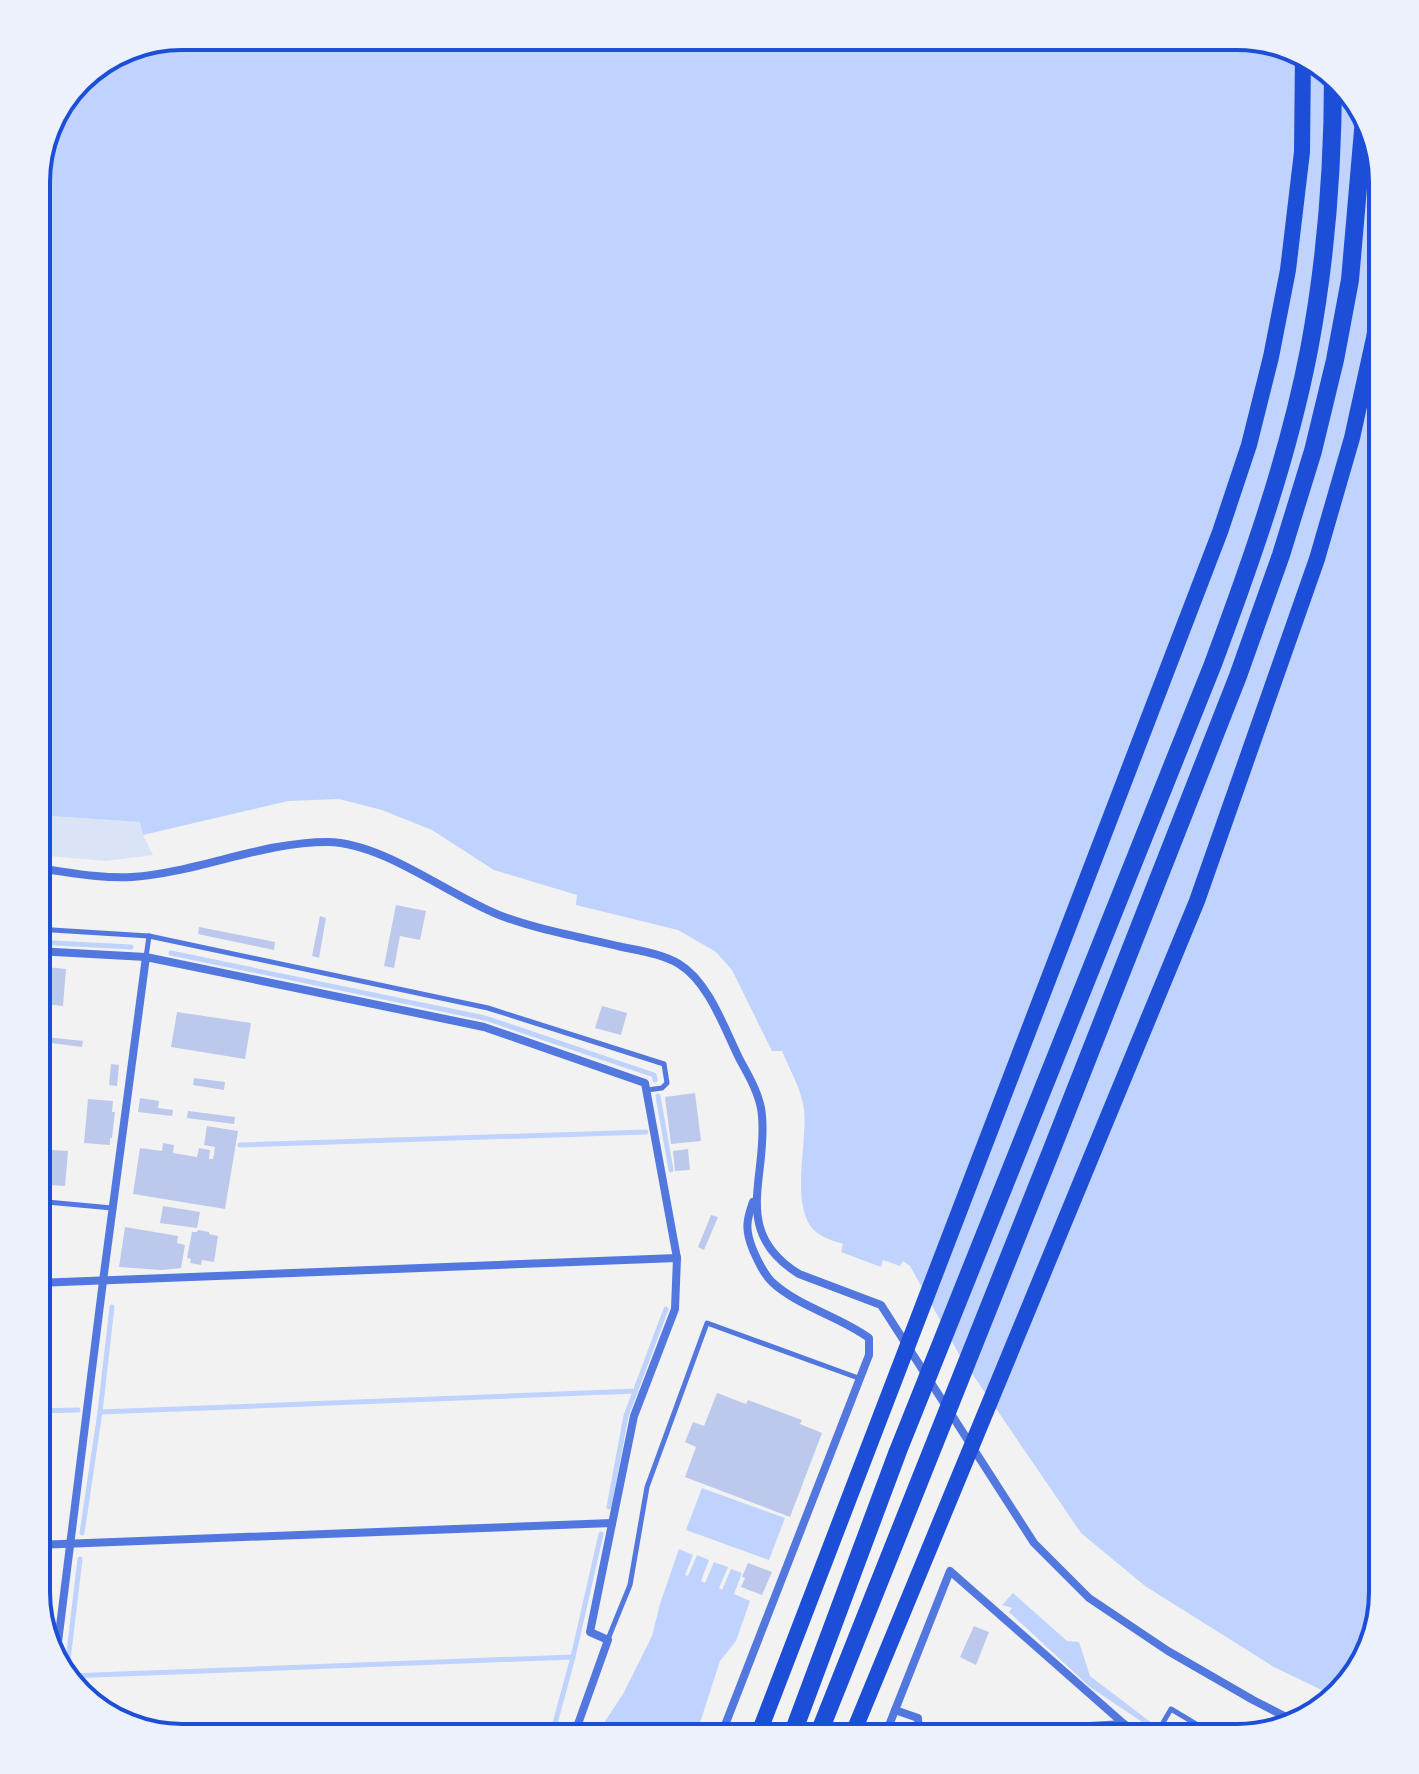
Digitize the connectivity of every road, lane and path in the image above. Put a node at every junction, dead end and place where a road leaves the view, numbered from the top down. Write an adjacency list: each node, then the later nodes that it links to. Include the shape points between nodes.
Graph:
1 (1303, 68): 27 (highway, via 1302,152 1288,270 1249,445)
2 (1333, 93): 28 (highway, via 1329,200 1309,351 1257,545 898,1451)
3 (1362, 141): 29 (highway, via 1350,280 1338,346 1281,555 1238,676)
4 (1369, 361): 30 (highway, via 1317,559 1197,901)
5 (50, 870): 11 (street, via 132,877 273,848 354,845 498,914 681,965 707,992 762,1111)
6 (50, 930): 7 (lane)
7 (149, 936): 9 (lane); 10 (lane, via 488,1008 664,1064 667,1083)
8 (50, 952): 9 (street)
9 (146, 957): 10 (street, via 484,1027 645,1083); 13 (street)
10 (647, 1090): 14 (street)
11 (757, 1191): 17 (street, via 746,1222 759,1263 790,1295 869,1338); 24 (street, via 763,1238 773,1253 799,1274 881,1305 1034,1543 1089,1598 1168,1651)
12 (50, 1202): 13 (lane)
13 (112, 1208): 15 (street)
14 (677, 1258): 15 (street); 18 (street, via 675,1309 634,1416)
15 (103, 1281): 16 (street); 19 (street)
16 (50, 1283)
17 (861, 1379): 22 (lane, via 707,1323 647,1487 630,1585); 26 (street)
18 (612, 1523): 19 (street); 22 (street, via 590,1632)
19 (69, 1544): 20 (street); 21 (street)
20 (50, 1545)
21 (58, 1637)
22 (608, 1640): 25 (street)
23 (895, 1710): 31 (street); 32 (street, via 918,1718); 33 (street, via 950,1571)
24 (1283, 1715)
25 (578, 1724)
26 (725, 1724)
27 (762, 1724)
28 (796, 1724)
29 (823, 1724)
30 (857, 1724)
31 (890, 1724)
32 (918, 1724)
33 (1124, 1724)
34 (1162, 1724): 35 (lane, via 1171,1709)
35 (1196, 1724)

